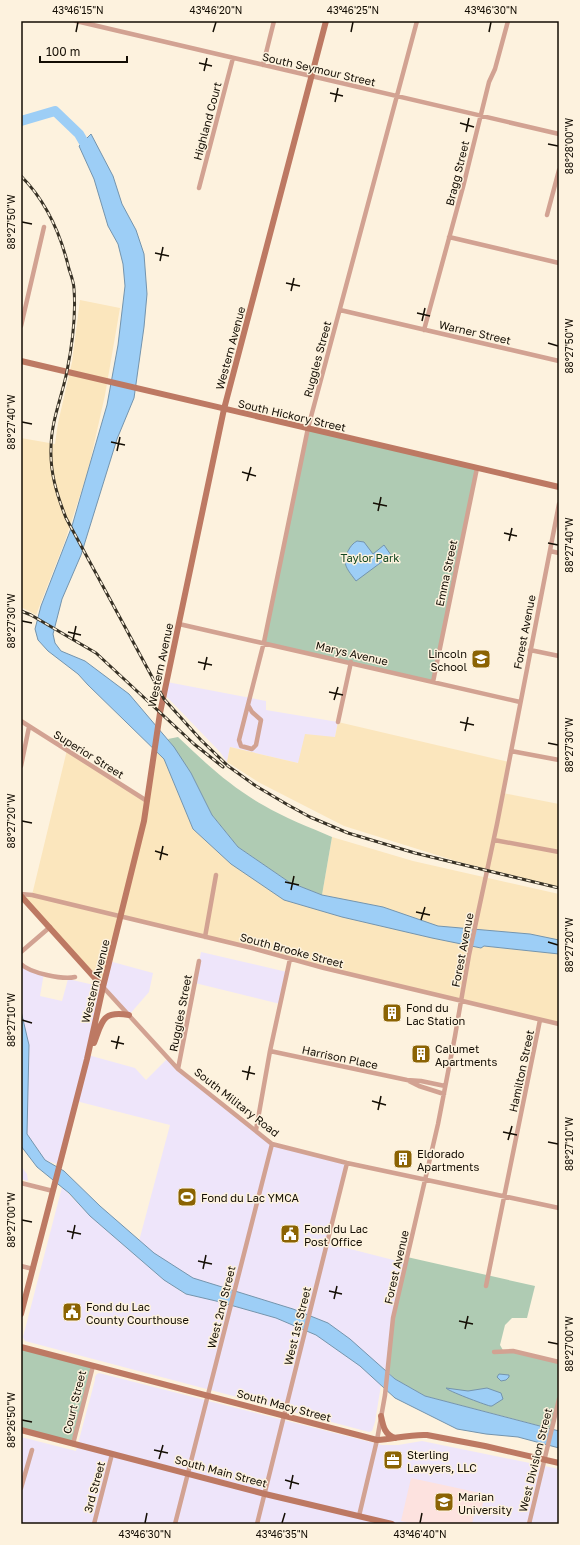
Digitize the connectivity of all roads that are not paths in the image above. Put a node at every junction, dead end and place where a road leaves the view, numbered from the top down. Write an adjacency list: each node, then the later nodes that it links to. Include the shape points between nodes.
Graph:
1 (76, 21): 6 (street, South Seymour Street)
2 (274, 21): 7 (street)
3 (326, 21): 8 (street, Western Avenue)
4 (417, 21): 9 (street, Ruggles Street)
5 (508, 21): 10 (street, Bragg Street)
6 (232, 58): 7 (street, South Seymour Street); 13 (street, Highland Court)
7 (263, 65): 8 (street, South Seymour Street)
8 (312, 76): 9 (street, South Seymour Street); 23 (street, Western Avenue)
9 (397, 96): 10 (street, South Seymour Street); 18 (street, Ruggles Street)
10 (480, 116): 11 (street, South Seymour Street); 16 (street, Bragg Street)
11 (559, 134)
12 (559, 170): 14 (street)
13 (199, 188)
14 (546, 215)
15 (44, 227): 19 (street)
16 (449, 238): 17 (street); 20 (street, Bragg Street)
17 (559, 263)
18 (340, 310): 20 (street, Warner Street); 24 (street, Ruggles Street)
19 (21, 326)
20 (424, 330): 22 (street, Warner Street)
21 (21, 361): 23 (street, South Hickory Street)
22 (559, 361)
23 (224, 409): 24 (street, South Hickory Street); 30 (street, Western Avenue)
24 (308, 428): 25 (street, South Hickory Street); 31 (street, Ruggles Street)
25 (477, 468): 26 (street, South Hickory Street); 35 (street, Emma Street)
26 (559, 488)
27 (559, 504): 28 (street, Forest Avenue)
28 (550, 551): 29 (street); 32 (street, Forest Avenue)
29 (559, 553)
30 (179, 624): 31 (street, Marys Avenue); 44 (street, Western Avenue, via 159,722)
31 (264, 642): 34 (street, Marys Avenue); 37 (street, Ruggles Street)
32 (530, 650): 33 (street); 36 (street, Forest Avenue)
33 (559, 656)
34 (351, 662): 35 (street, Marys Avenue); 39 (street)
35 (433, 682): 36 (street, Marys Avenue)
36 (520, 702): 41 (street, Forest Avenue)
37 (248, 705): 37 (street, Ruggles Street, via 239,744 252,749 256,745 261,720)
38 (21, 721): 40 (street, Superior Street)
39 (338, 722)
40 (30, 727): 43 (street); 44 (street, Superior Street)
41 (511, 751): 42 (street); 45 (street, Forest Avenue)
42 (559, 760)
43 (21, 766)
44 (147, 801): 49 (street, Western Avenue)
45 (494, 840): 46 (street); 58 (street, Forest Avenue)
46 (559, 852)
47 (216, 874): 51 (street)
48 (21, 895): 49 (street, South Brooke Street, via 32,895); 50 (street, South Military Road)
49 (120, 917): 51 (street, South Brooke Street); 57 (street, Western Avenue)
50 (50, 927): 52 (street); 57 (street, South Military Road)
51 (205, 936): 53 (street, South Brooke Street)
52 (21, 952)
53 (290, 959): 58 (street, South Brooke Street); 62 (street)
54 (199, 961): 64 (street, Ruggles Street)
55 (21, 964): 56 (street, via 28,969 68,979)
56 (74, 977)
57 (103, 987): 59 (street, South Military Road); 63 (street, Western Avenue)
58 (461, 1001): 60 (street, South Brooke Street); 66 (street, Forest Avenue)
59 (128, 1015): 63 (street, via 114,1013 102,1022); 64 (street, South Military Road)
60 (540, 1020): 61 (street, South Brooke Street); 74 (street, Hamilton Street)
61 (559, 1024)
62 (270, 1051): 65 (street, Harrison Place); 68 (street)
63 (87, 1059): 73 (street, Western Avenue)
64 (178, 1069): 68 (street, South Military Road)
65 (407, 1080): 66 (street, Harrison Place); 67 (street, Harrison Place)
66 (445, 1086): 67 (street, Forest Avenue)
67 (444, 1094): 71 (street, Forest Avenue)
68 (256, 1130): 69 (street, South Military Road)
69 (272, 1144): 70 (street, South Military Road); 84 (street, West 2nd Street)
70 (347, 1163): 71 (street, South Military Road); 86 (street, West 1st Street)
71 (426, 1180): 74 (street, South Military Road); 87 (street, Forest Avenue, via 393,1318)
72 (21, 1183): 73 (street)
73 (54, 1188): 77 (street, Western Avenue)
74 (504, 1197): 75 (street, South Military Road); 78 (street, Hamilton Street)
75 (559, 1208)
76 (21, 1266): 77 (street)
77 (33, 1269): 79 (street, Western Avenue)
78 (486, 1286)
79 (21, 1314)
80 (21, 1347): 83 (street, South Macy Street)
81 (494, 1352): 82 (street, via 513,1351)
82 (559, 1362)
83 (93, 1366): 84 (street, South Macy Street); 91 (street, Court Street)
84 (208, 1396): 86 (street, South Macy Street); 96 (street, West 2nd Street)
85 (559, 1399): 94 (street, West Division Street)
86 (285, 1416): 90 (street, South Macy Street); 98 (street, West 1st Street)
87 (381, 1416): 89 (street, via 388,1435); 90 (street, Forest Avenue)
88 (21, 1430): 91 (street, South Main Street)
89 (398, 1438): 90 (street, South Macy Street); 94 (street, South Macy Street, via 427,1435)
90 (377, 1440): 99 (street, Forest Avenue)
91 (73, 1444): 93 (street, South Main Street)
92 (32, 1450): 97 (street)
93 (112, 1454): 96 (street, South Main Street); 100 (street, 3rd Street)
94 (544, 1460): 95 (street, South Macy Street); 104 (street, West Division Street)
95 (559, 1463)
96 (188, 1473): 98 (street, South Main Street); 101 (street, West 2nd Street)
97 (21, 1488)
98 (265, 1494): 99 (street, South Main Street); 102 (street, West 1st Street)
99 (359, 1516): 103 (street, South Main Street)
100 (94, 1524)
101 (175, 1524)
102 (257, 1524)
103 (392, 1524)
104 (529, 1524)

